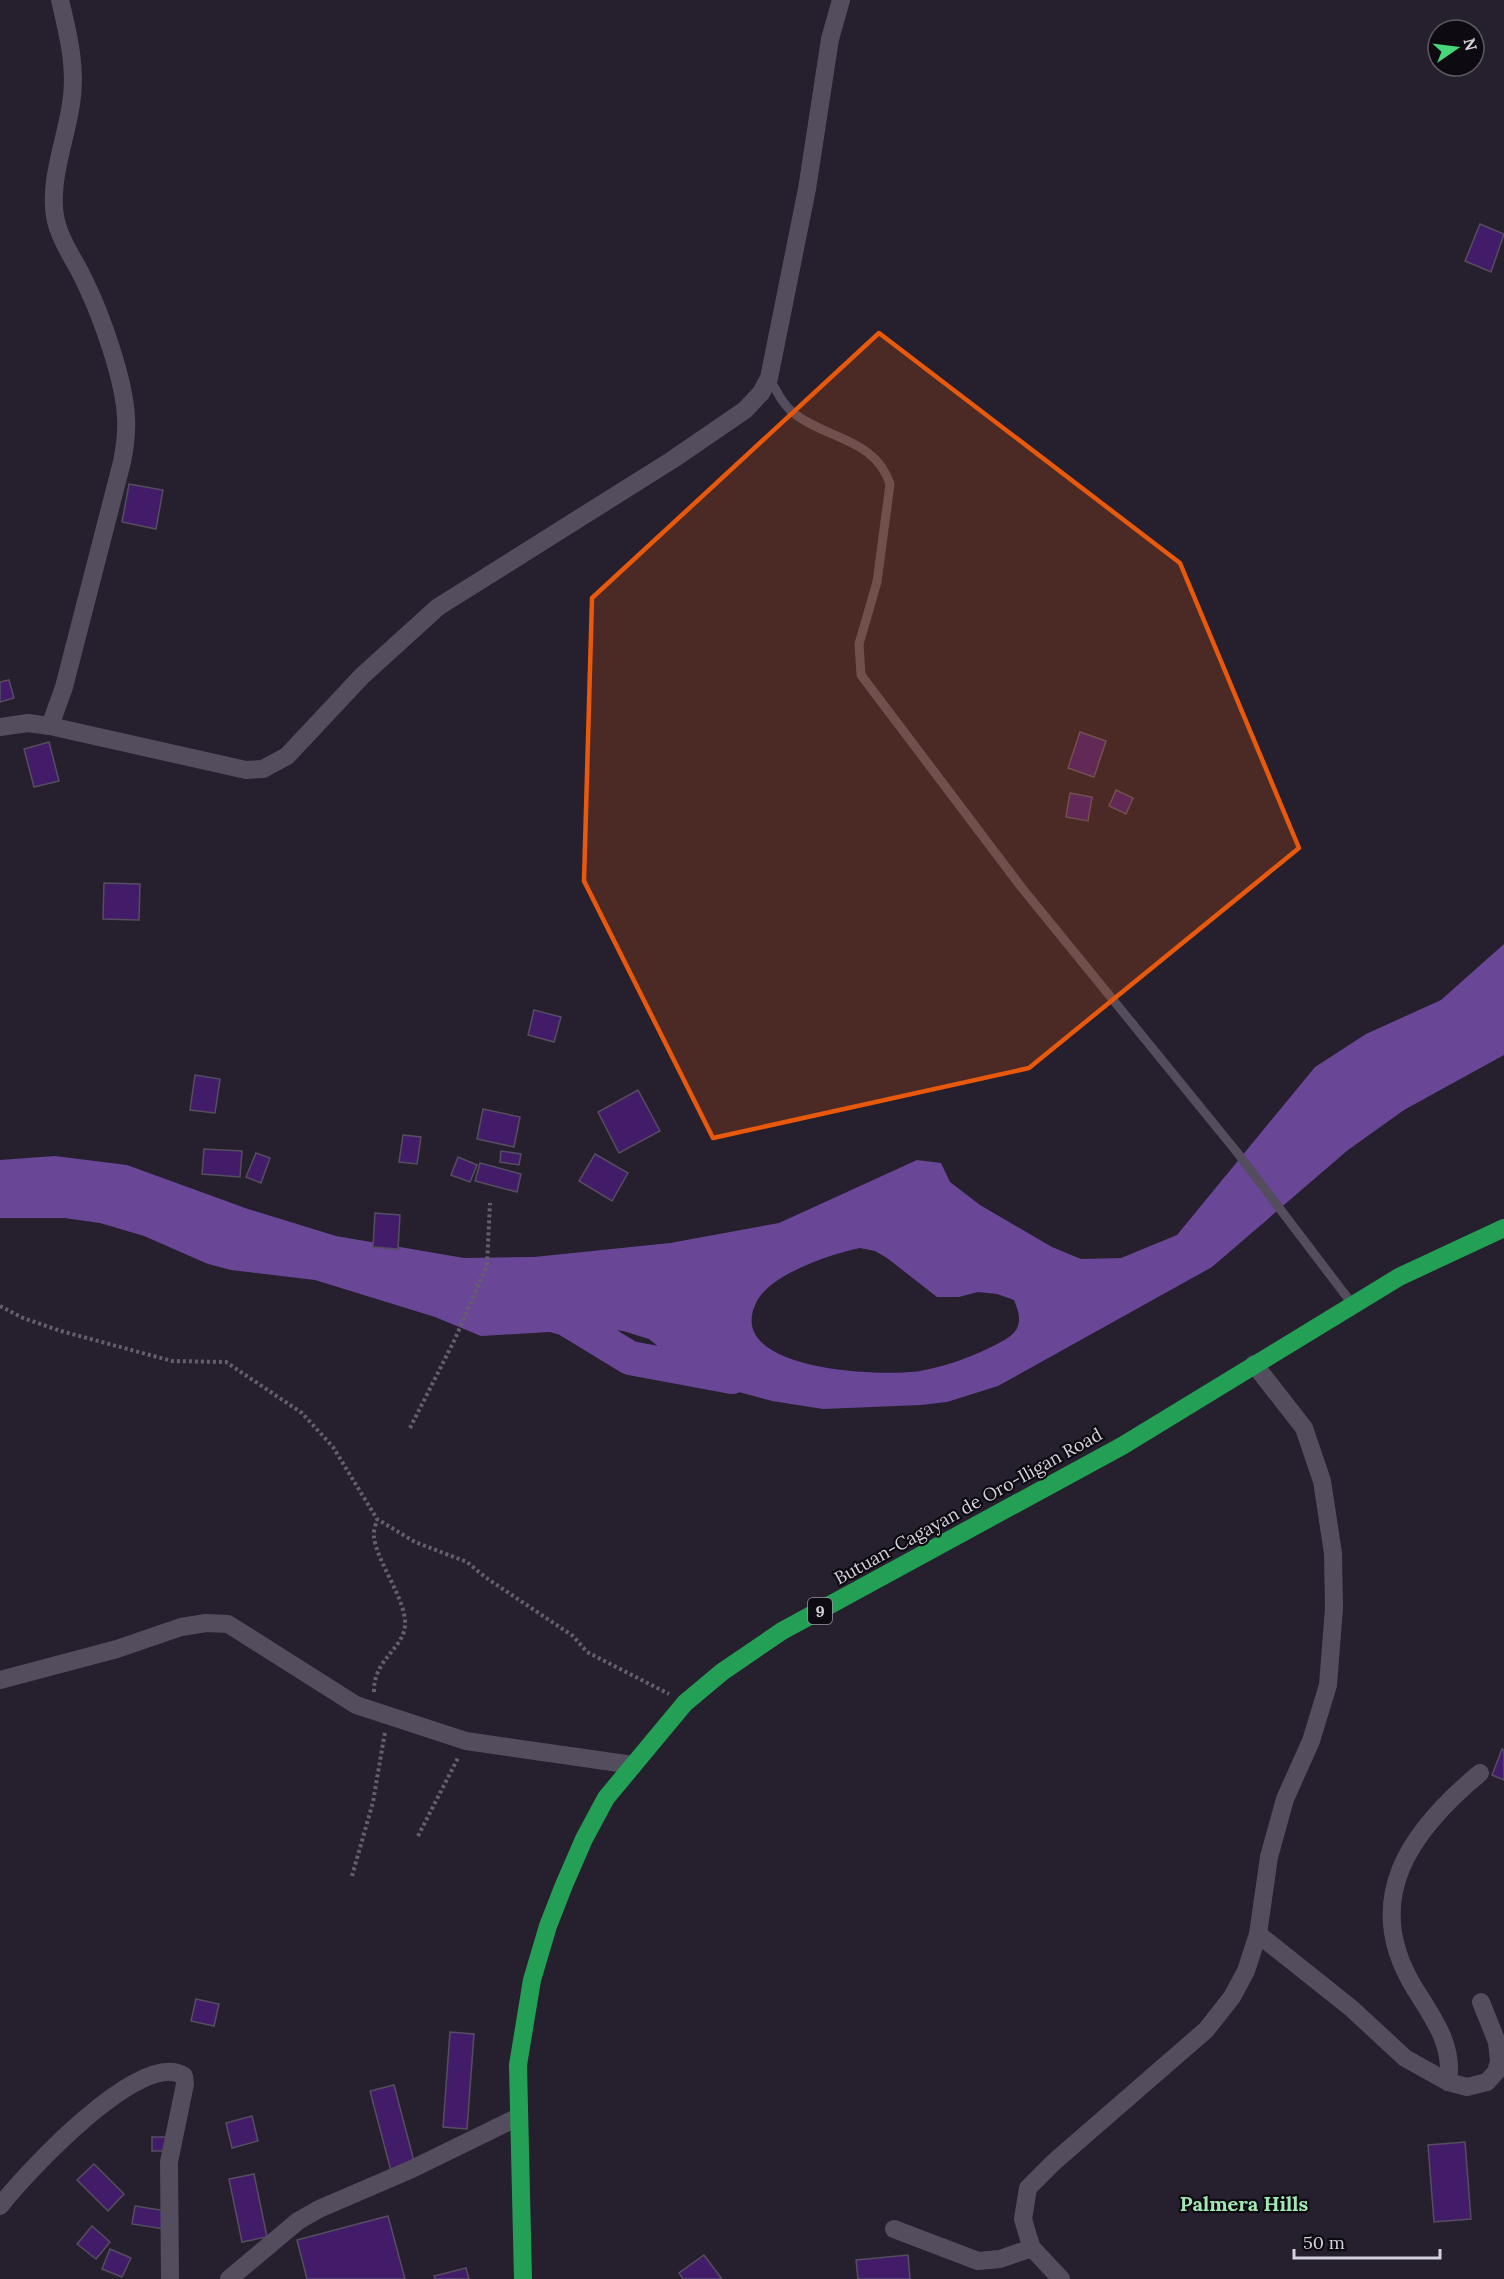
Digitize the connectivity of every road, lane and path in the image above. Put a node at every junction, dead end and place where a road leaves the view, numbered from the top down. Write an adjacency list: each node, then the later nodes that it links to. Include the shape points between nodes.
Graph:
1 (60, 0): 4 (street, via 74,71 54,213 63,240 91,294 106,340 124,398 126,434 64,687)
2 (841, 0): 3 (street, via 830,39 807,189)
3 (769, 378): 4 (street, via 745,410 438,607 362,676 301,744 272,765 246,770); 8 (lane, via 786,407 797,416 876,456 891,484 877,582 859,644 861,675 1023,888 1236,1151)
4 (50, 726): 5 (street, via 28,723)
5 (0, 727)
6 (490, 1203): 11 (path, via 487,1265)
7 (1504, 1228): 8 (highway, Butuan-Cagayan de Oro-Iligan Road / 9, via 1399,1277)
8 (1353, 1305): 10 (highway, Butuan-Cagayan de Oro-Iligan Road / 9)
9 (0, 1306): 12 (path, via 61,1331 172,1361 226,1362 303,1413 333,1447)
10 (1254, 1364): 14 (highway, Butuan-Cagayan de Oro-Iligan Road / 9, via 1113,1451 782,1631); 21 (street, via 1304,1428 1322,1481 1333,1564 1328,1685 1271,1848)
11 (410, 1428)
12 (377, 1519): 14 (path, via 416,1542 467,1562 573,1636 594,1656); 15 (path, via 373,1537 405,1626 399,1641 382,1661 374,1682 374,1696)
13 (0, 1680): 15 (street, via 117,1649 181,1627 228,1624 338,1695)
14 (686, 1702): 17 (highway, Butuan-Cagayan de Oro-Iligan Road / 9)
15 (387, 1715): 16 (street); 20 (path, via 373,1802)
16 (466, 1741): 17 (street); 19 (path)
17 (633, 1765): 24 (highway, Butuan-Cagayan de Oro-Iligan Road / 9, via 606,1798 584,1839 548,1926 532,1980 518,2065)
18 (1480, 1773): 23 (street, via 1433,1819 1407,1854 1392,1894 1398,1957 1438,2024 1449,2058)
19 (418, 1836)
20 (352, 1876)
21 (1258, 1934): 23 (street, via 1351,2008 1405,2058); 27 (street, via 1246,1971 1232,1997 1206,2030 1028,2188 1023,2219)
22 (1481, 2002): 23 (street, via 1500,2053 1496,2072 1478,2086)
23 (1448, 2082)
24 (518, 2117): 29 (street, via 319,2209); 30 (highway, Butuan-Cagayan de Oro-Iligan Road / 9)
25 (0, 2206): 28 (street, via 56,2144 93,2111 123,2089 168,2070 177,2071 184,2076 185,2084 169,2162)
26 (894, 2229): 27 (street, via 978,2261 1000,2259)
27 (1032, 2247): 31 (street)
28 (170, 2279)
29 (229, 2279)
30 (523, 2279)
31 (1061, 2279)

